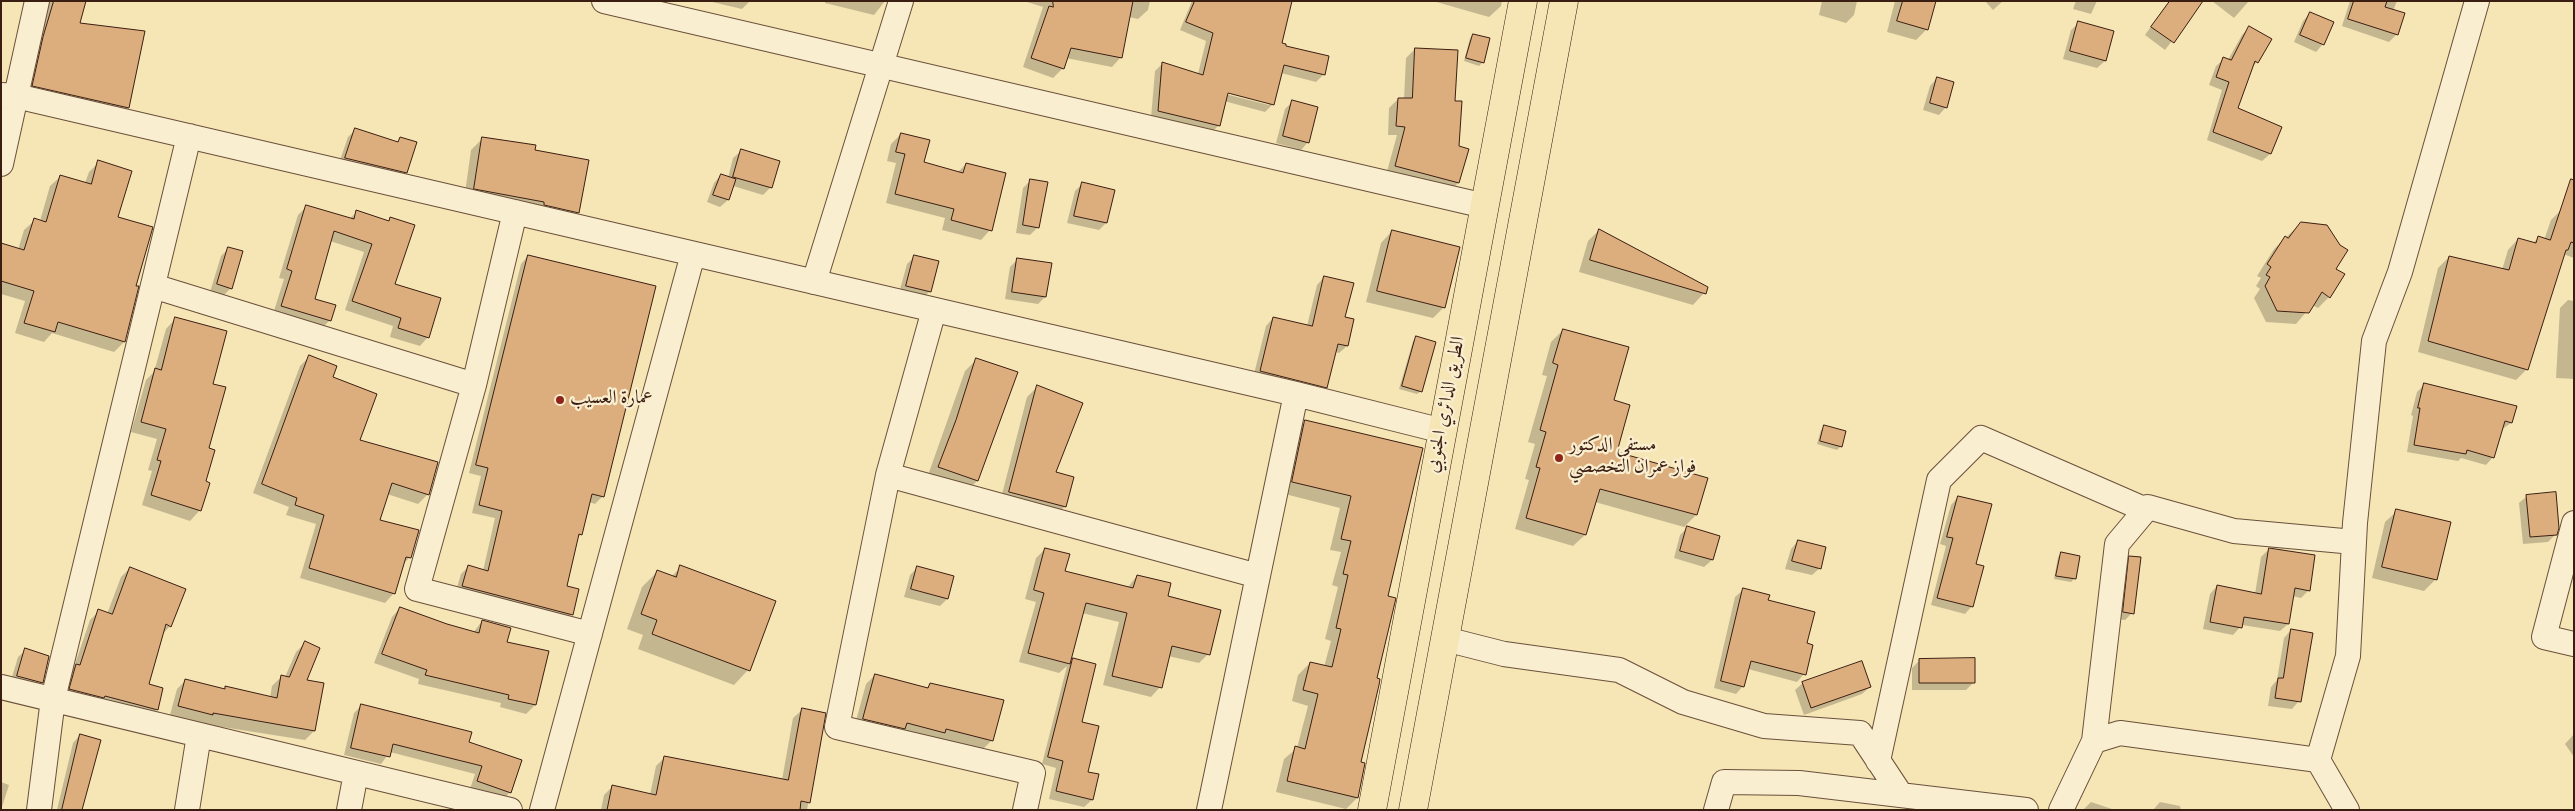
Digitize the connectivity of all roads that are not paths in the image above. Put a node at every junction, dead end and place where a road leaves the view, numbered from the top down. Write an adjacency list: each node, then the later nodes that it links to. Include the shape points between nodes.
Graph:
1 (37, 1): 8 (street)
2 (604, 1): 7 (street)
3 (901, 1): 7 (street)
4 (1523, 1): 11 (main road, الطريق الدائري الجنوبي)
5 (1564, 1): 26 (main road)
6 (2477, 1): 23 (street, via 2400,272 2374,341)
7 (880, 66): 11 (street); 14 (street)
8 (9, 96): 9 (street); 10 (street)
9 (189, 136): 12 (street); 15 (street)
10 (1, 164)
11 (1485, 206): 19 (main road, الطريق الدائري الجنوبي)
12 (515, 212): 13 (street); 17 (street)
13 (693, 254): 14 (street); 25 (street)
14 (814, 282): 16 (street)
15 (153, 286): 17 (street); 29 (street)
16 (934, 310): 18 (street); 20 (street)
17 (474, 384): 25 (street, via 417,589)
18 (1296, 394): 19 (street); 24 (street)
19 (1443, 431): 43 (main road, الطريق الدائري الجنوبي)
20 (888, 476): 24 (street); 41 (street, via 836,727 1033,773)
21 (2146, 510): 23 (street, via 2234,531); 31 (street, via 2117,544); 33 (street, via 1982,438 1939,480)
22 (2574, 523): 27 (street, via 2544,637)
23 (2354, 542): 32 (street, via 2348,656)
24 (1258, 576): 42 (street)
25 (590, 634): 40 (street)
26 (1445, 638): 33 (street, via 1504,654 1619,670 1683,702 1764,726 1860,734); 44 (main road)
27 (2574, 644)
28 (1, 687): 29 (street)
29 (53, 699): 30 (street); 36 (street)
30 (199, 735): 34 (street); 37 (street)
31 (2094, 742): 32 (street, via 2120,733); 47 (street)
32 (2318, 760): 48 (street)
33 (1878, 761): 35 (street)
34 (356, 773): 38 (street); 39 (street)
35 (1901, 795): 45 (street, via 1799,783 1724,782); 46 (street)
36 (39, 810)
37 (187, 810)
38 (349, 810)
39 (510, 810)
40 (542, 810)
41 (1025, 810)
42 (1209, 810)
43 (1372, 810)
44 (1413, 810)
45 (1716, 810)
46 (2026, 810)
47 (2061, 810)
48 (2347, 810)

